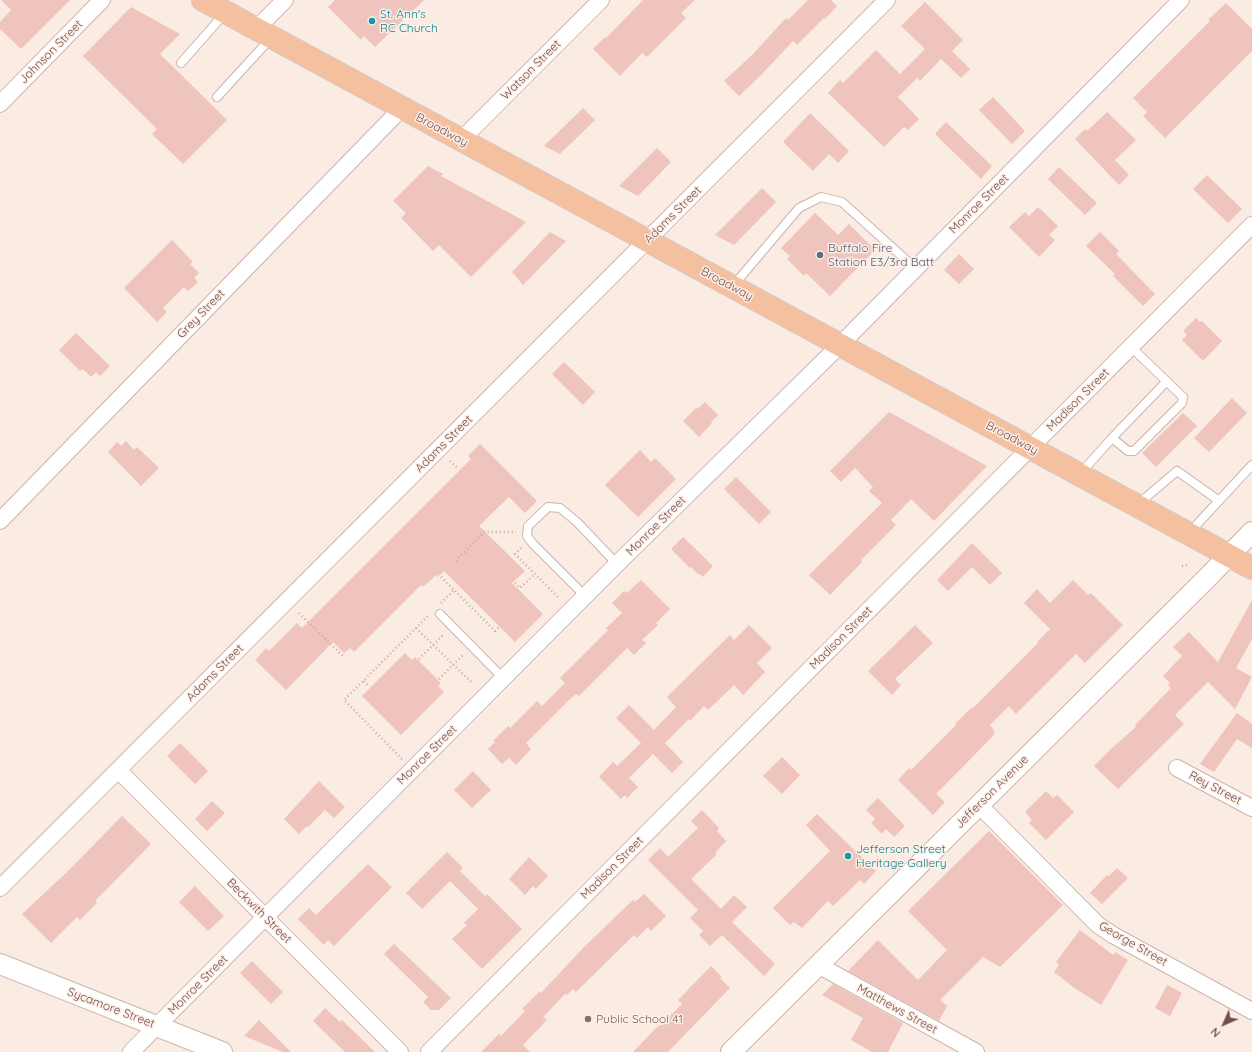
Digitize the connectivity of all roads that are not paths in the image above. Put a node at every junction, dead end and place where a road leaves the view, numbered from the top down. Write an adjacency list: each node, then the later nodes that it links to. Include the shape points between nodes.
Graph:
1 (102, 0): 11 (street, Johnson Street)
2 (203, 0): 7 (main road, Broadway)
3 (285, 0): 8 (street)
4 (601, 0): 13 (street, Watson Street)
5 (887, 0): 15 (street, Adams Street)
6 (1181, 0): 16 (street, Monroe Street)
7 (226, 12): 8 (main road, Broadway); 9 (lane)
8 (263, 33): 10 (lane); 12 (main road, Broadway)
9 (181, 63)
10 (216, 97)
11 (0, 104)
12 (402, 108): 13 (main road, Broadway); 27 (street, Grey Street)
13 (461, 140): 15 (main road, Broadway)
14 (1252, 224): 19 (street, Madison Street)
15 (648, 241): 17 (main road, Broadway); 37 (street, Adams Street)
16 (915, 268): 17 (lane, via 842,202 821,197 798,208); 18 (street, Monroe Street)
17 (732, 286): 18 (main road, Broadway)
18 (840, 345): 22 (main road, Broadway); 31 (street, Monroe Street)
19 (1131, 347): 20 (lane); 22 (street, Madison Street)
20 (1167, 381): 21 (lane); 21 (lane, via 1183,397 1182,403 1134,451 1128,451)
21 (1112, 438): 24 (lane)
22 (1030, 448): 24 (main road, Broadway); 49 (street, Madison Street)
23 (1252, 465): 25 (lane)
24 (1079, 474): 26 (main road, Broadway)
25 (1218, 500): 26 (lane, via 1177,471); 29 (lane)
26 (1136, 505): 29 (main road, Broadway)
27 (0, 521)
28 (1252, 532): 30 (street, Jefferson Avenue)
29 (1188, 534): 30 (main road, Broadway)
30 (1229, 556): 32 (main road, Broadway); 38 (street, Jefferson Avenue)
31 (617, 564): 33 (street, Monroe Street); 33 (lane, via 560,508 548,508 528,526 527,536 533,544)
32 (1252, 568)
33 (585, 596): 35 (street, Monroe Street)
34 (437, 610): 35 (lane)
35 (503, 678): 41 (street, Monroe Street)
36 (1177, 768): 39 (street, Rey Street)
37 (118, 770): 40 (street, Adams Street); 41 (street, Beckwith Street)
38 (979, 805): 43 (street, Jefferson Avenue); 44 (street, George Street, via 1098,925)
39 (1252, 808)
40 (0, 888)
41 (265, 917): 45 (street, Monroe Street); 48 (street, Beckwith Street)
42 (0, 964): 45 (street, Sycamore Street)
43 (818, 965): 50 (street, Jefferson Avenue); 51 (street, Matthews Street)
44 (1252, 1011)
45 (157, 1026): 46 (street, Monroe Street); 47 (street, Sycamore Street)
46 (131, 1052)
47 (222, 1052)
48 (400, 1052)
49 (429, 1052)
50 (731, 1052)
51 (976, 1052)

